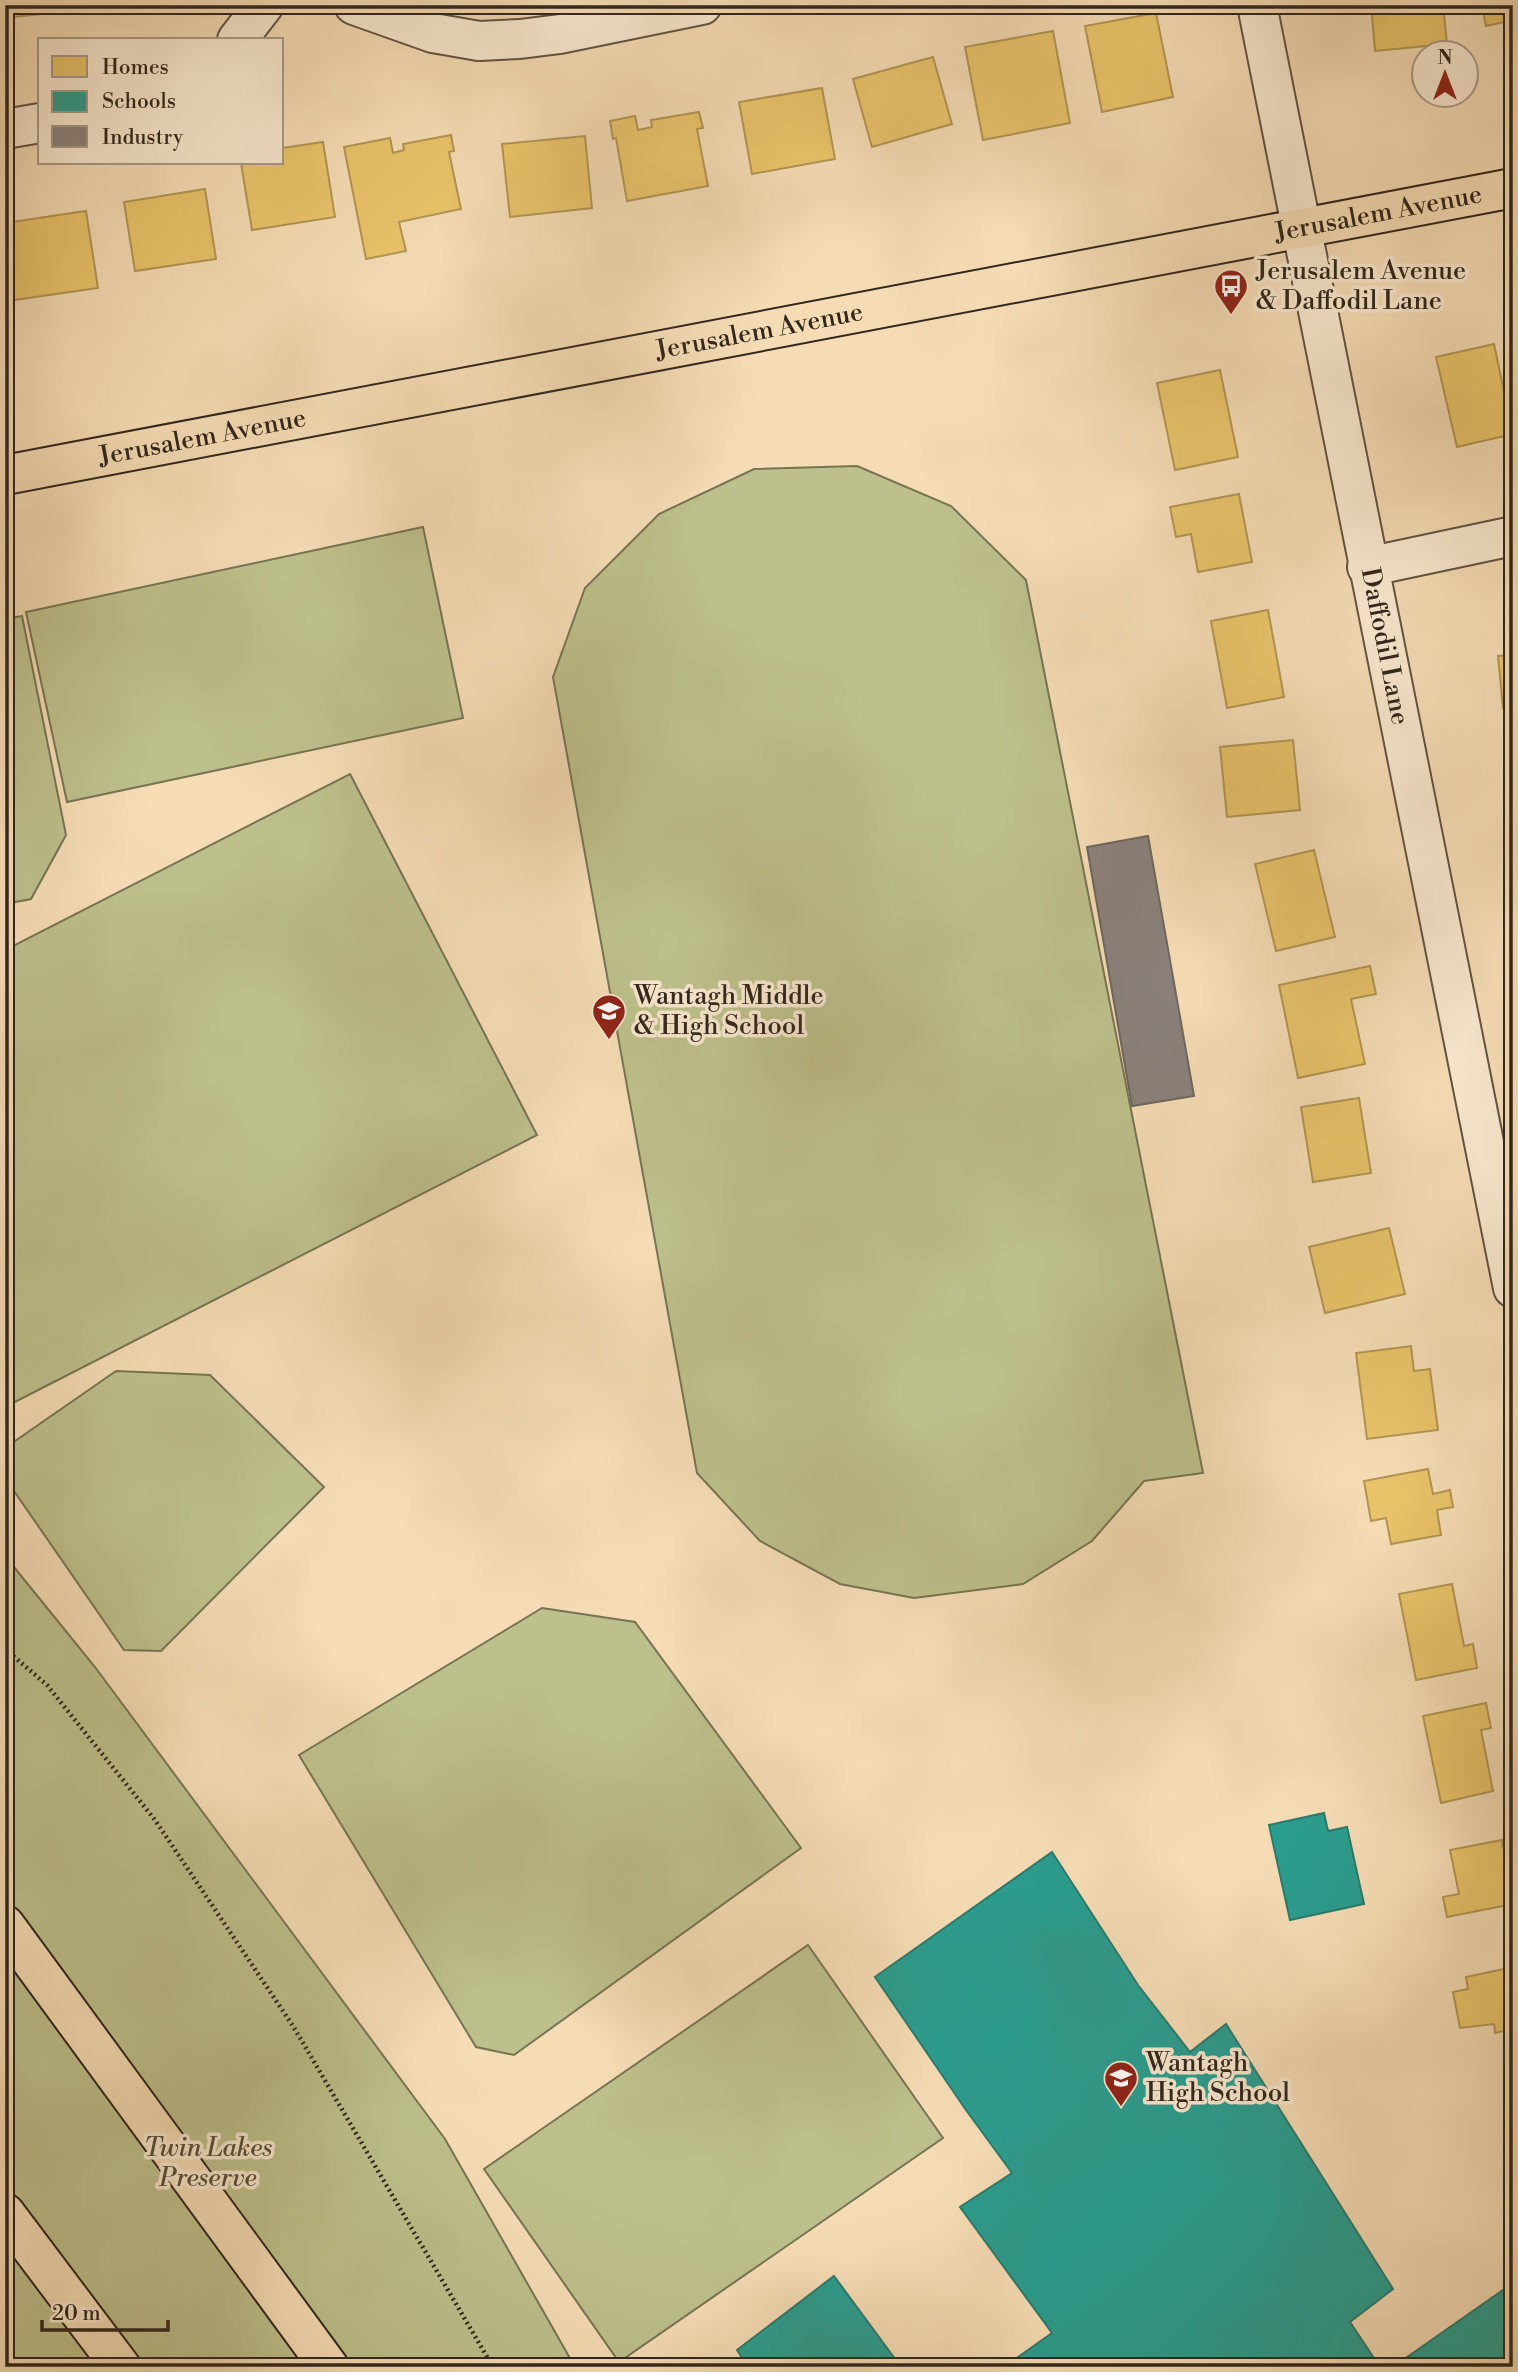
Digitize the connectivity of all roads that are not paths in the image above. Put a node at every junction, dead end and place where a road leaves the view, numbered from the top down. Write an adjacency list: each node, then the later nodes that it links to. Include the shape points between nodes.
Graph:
1 (264, 5): 5 (street)
2 (354, 5): 3 (street, via 433,33 479,41 560,34)
3 (702, 5)
4 (1257, 5): 9 (street, Daffodil Lane)
5 (239, 38)
6 (38, 123): 7 (street)
7 (5, 129)
8 (1513, 188): 9 (main road, Jerusalem Avenue)
9 (1301, 229): 10 (main road, Jerusalem Avenue); 12 (street, Daffodil Lane)
10 (5, 475)
11 (1513, 536): 12 (street)
12 (1367, 567): 13 (street, Daffodil Lane)
13 (1513, 1288)
14 (5, 1925): 17 (main road)
15 (5, 2213): 16 (main road)
16 (121, 2367)
17 (329, 2367)

